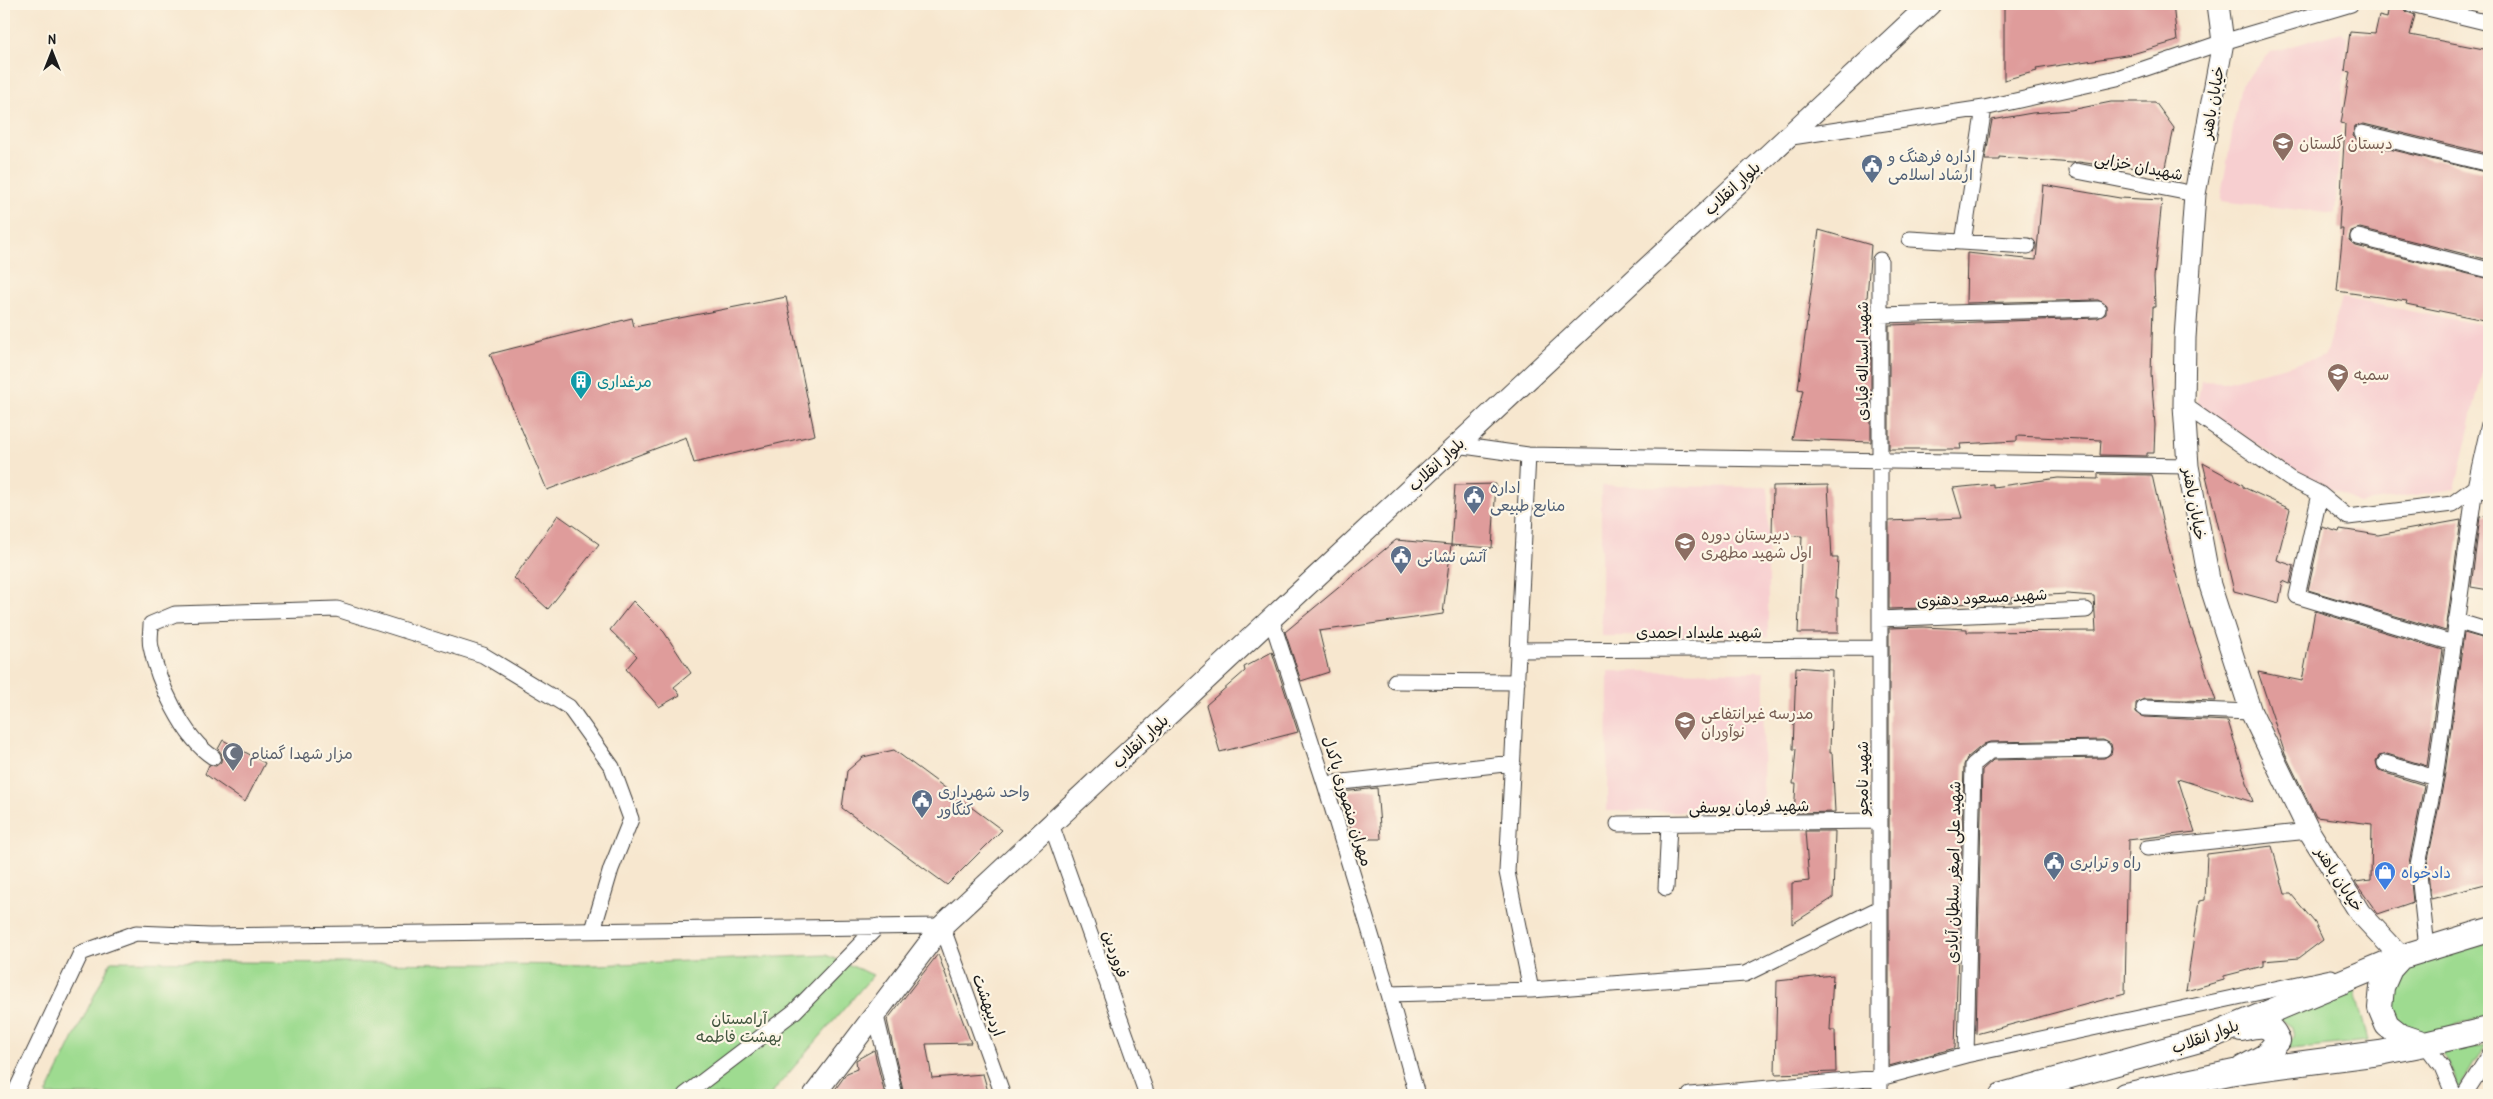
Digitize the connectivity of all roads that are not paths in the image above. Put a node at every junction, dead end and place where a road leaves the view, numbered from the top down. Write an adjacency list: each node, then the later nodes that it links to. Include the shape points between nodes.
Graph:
1 (1930, 4): 9 (street, بلوار انقلاب)
2 (2218, 4): 6 (street, خیابان باهنر)
3 (2352, 4): 6 (street)
4 (2411, 4): 5 (street)
5 (2489, 23)
6 (2223, 42): 7 (street, via 2117,78); 12 (street, خیابان باهنر)
7 (1984, 108): 9 (street); 15 (street)
8 (2362, 133): 10 (street)
9 (1785, 138): 23 (street, بلوار انقلاب)
10 (2489, 164)
11 (2077, 171): 12 (street, شهیدان خزایی)
12 (2195, 194): 21 (street, خیابان باهنر, via 2185,338)
13 (2358, 237): 18 (street)
14 (1910, 239): 15 (street)
15 (1963, 242): 16 (street)
16 (2028, 246)
17 (1880, 260): 20 (street, شهید اسداله قبادی)
18 (2489, 270)
19 (2098, 310): 20 (street)
20 (1880, 315): 25 (street, شهید اسداله قبادی)
21 (2184, 406): 26 (street, خیابان باهنر); 28 (street, via 2290,479)
22 (2489, 424): 27 (street)
23 (1457, 445): 24 (street); 30 (street, بلوار انقلاب)
24 (1528, 455): 25 (street); 36 (street)
25 (1880, 461): 26 (street); 31 (street, شهید نامجو)
26 (2188, 466): 40 (street, خیابان باهنر, via 2210,585)
27 (2482, 489): 28 (street, via 2452,504 2348,517); 32 (street)
28 (2320, 494): 34 (street, via 2297,596)
29 (2086, 610): 31 (street, شهید مسعود دهنوی)
30 (1271, 618): 46 (street, مهران منصوری پاکدل); 48 (street, بلوار انقلاب)
31 (1880, 619): 35 (street, شهید نامجو)
32 (2456, 621): 33 (street); 34 (street)
33 (2489, 631)
34 (2453, 643): 45 (street)
35 (1880, 648): 36 (street, شهید علیداد احمدی); 47 (street, شهید نامجو)
36 (1518, 650): 38 (street)
37 (1395, 681): 38 (street)
38 (1516, 682): 43 (street)
39 (2144, 708): 40 (street)
40 (2251, 712): 51 (street, خیابان باهنر)
41 (2103, 749): 68 (street, شهید علی اصغر سلطان آبادی, via 1990,751 1973,765)
42 (213, 757): 57 (street, via 201,750 168,698 150,647 150,624 175,614 337,609 483,656 569,707 612,767 631,819 611,869)
43 (1513, 763): 46 (street); 62 (street, via 1507,872)
44 (2385, 763): 45 (street)
45 (2434, 778): 59 (street, via 2418,865)
46 (1325, 784): 63 (street, مهران منصوری پاکدل)
47 (1880, 822): 50 (street, شهید فرمان یوسفی); 54 (street, شهید نامجو)
48 (1052, 824): 56 (street, بلوار انقلاب); 77 (street, فروردین)
49 (1618, 824): 50 (street, شهید فرمان یوسفی)
50 (1669, 824): 53 (street)
51 (2309, 831): 52 (street); 60 (street, خیابان باهنر, via 2360,913)
52 (2147, 848)
53 (1666, 888)
54 (1880, 908): 62 (street, via 1745,974); 71 (street, شهید نامجو)
55 (878, 926): 56 (street); 57 (street); 73 (street, via 796,1011)
56 (942, 926): 64 (street, بلوار انقلاب); 76 (street, اردیبهشت)
57 (593, 930): 72 (street, via 210,936 136,933 81,953)
58 (2489, 930): 59 (main road, بلوار انقلاب)
59 (2427, 948): 60 (main road, بلوار انقلاب)
60 (2401, 957): 61 (main road, بلوار انقلاب); 67 (main road, via 2390,969 2382,986 2380,1008 2386,1025 2402,1036)
61 (2374, 968): 66 (main road, بلوار انقلاب); 68 (street)
62 (1531, 990): 63 (street)
63 (1389, 994): 78 (street, مهران منصوری پاکدل)
64 (876, 1012): 74 (street, بلوار انقلاب); 75 (street)
65 (2489, 1029): 67 (main road)
66 (2207, 1038): 70 (main road, via 2249,1027 2267,1026 2274,1030 2278,1041 2272,1048); 81 (main road, بلوار انقلاب)
67 (2425, 1044): 70 (main road); 83 (street, via 2442,1067)
68 (1966, 1055): 71 (street)
69 (2489, 1056): 84 (street)
70 (2234, 1072): 82 (main road)
71 (1880, 1078): 79 (street); 80 (street, شهید نامجو)
72 (14, 1095)
73 (685, 1095)
74 (814, 1095)
75 (895, 1095)
76 (1003, 1095)
77 (1148, 1095)
78 (1416, 1095)
79 (1690, 1095)
80 (1880, 1095)
81 (2002, 1095)
82 (2125, 1095)
83 (2454, 1095)
84 (2464, 1095)

